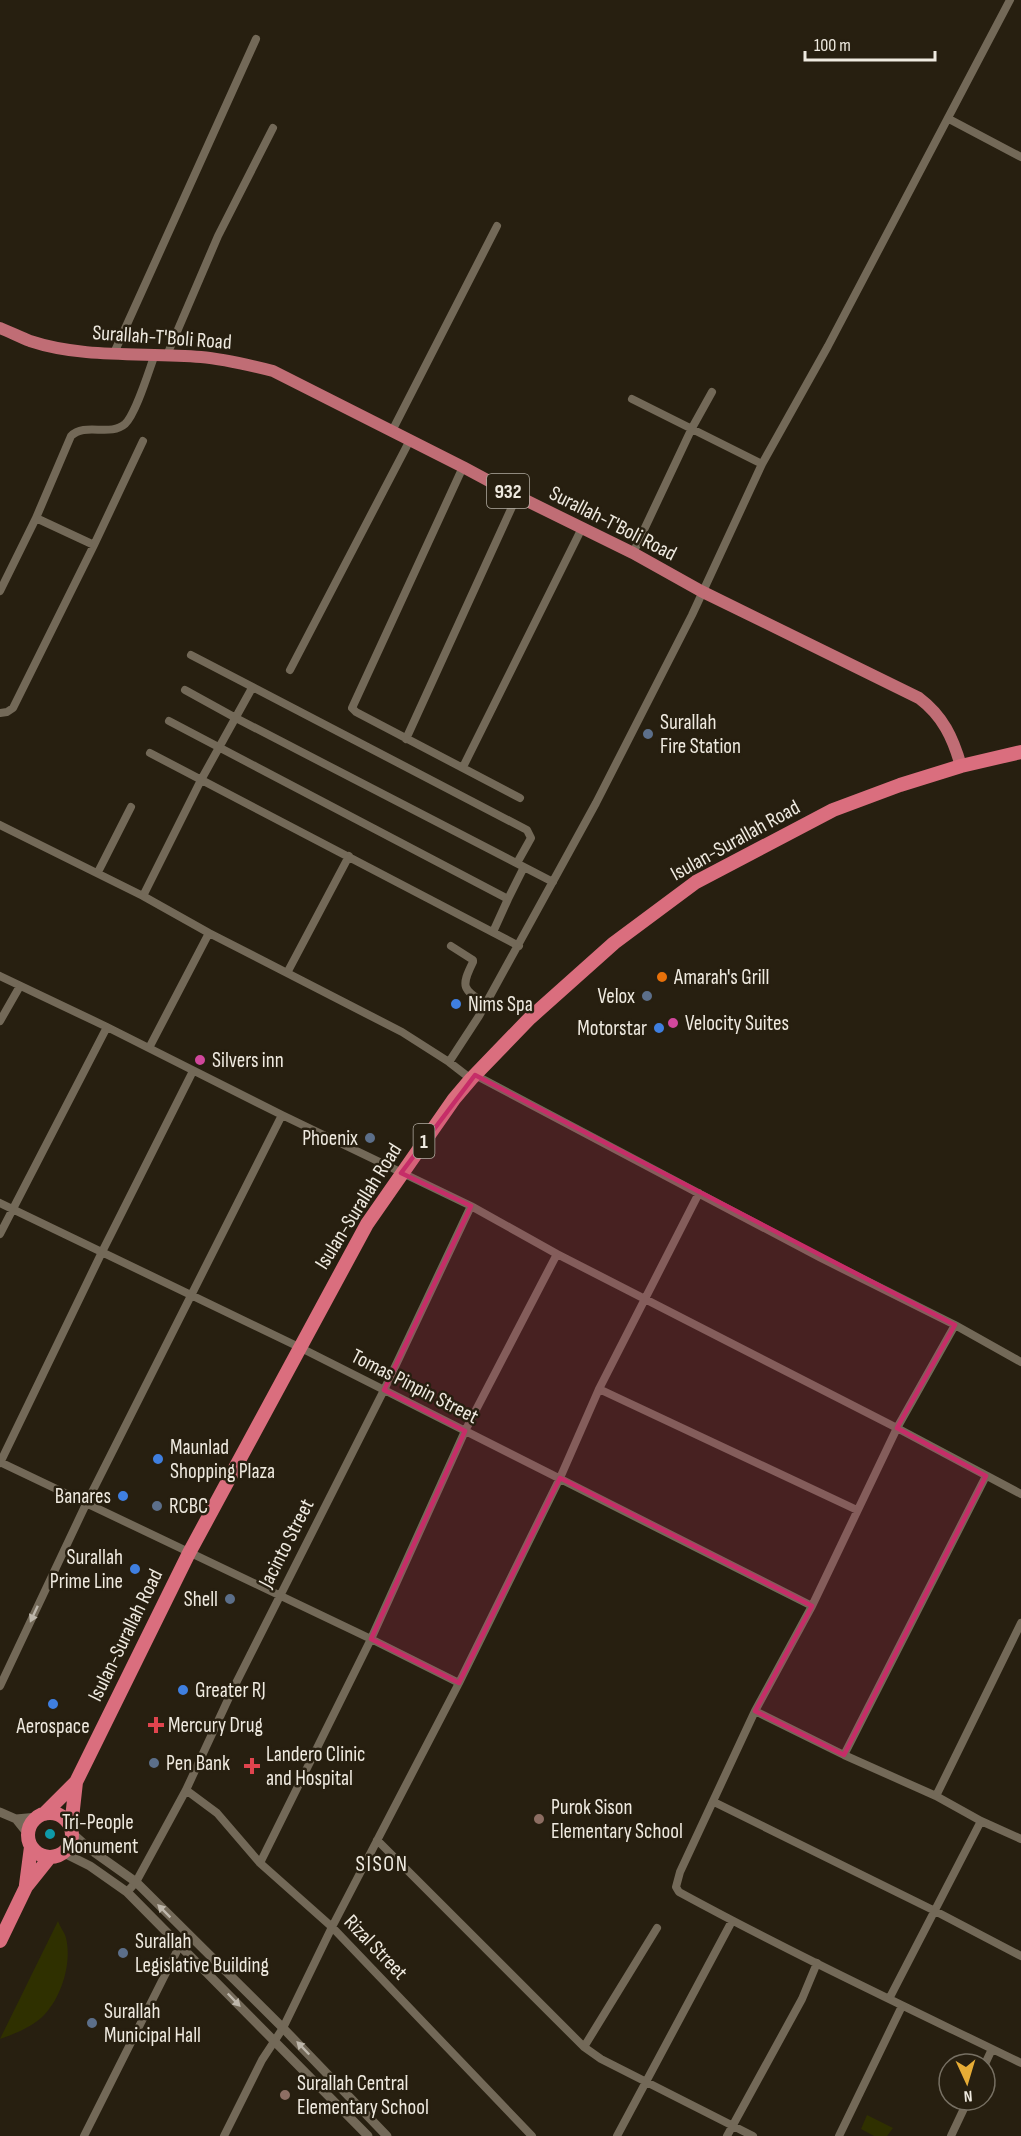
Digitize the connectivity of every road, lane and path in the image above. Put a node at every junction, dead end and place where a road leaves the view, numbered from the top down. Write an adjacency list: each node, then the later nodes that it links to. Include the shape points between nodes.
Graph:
1 (1010, 0): 3 (street)
2 (256, 39): 8 (street)
3 (949, 119): 5 (street); 16 (street)
4 (273, 128): 9 (street)
5 (1021, 157)
6 (497, 226): 13 (street)
7 (0, 328): 8 (main road, Surallah-T'Boli Road / 932, via 65,349)
8 (114, 353): 9 (main road, Surallah-T'Boli Road / 932)
9 (161, 354): 13 (main road, Surallah-T'Boli Road / 932, via 242,363 273,371); 19 (street, via 126,423 119,428 80,430 71,436)
10 (712, 392): 12 (street)
11 (632, 399): 12 (street)
12 (692, 428): 16 (street); 22 (street)
13 (392, 431): 14 (main road, Surallah-T'Boli Road / 932)
14 (410, 440): 17 (main road, Surallah-T'Boli Road / 932); 26 (street)
15 (143, 441): 21 (street)
16 (762, 464): 24 (street)
17 (463, 467): 18 (main road, Surallah-T'Boli Road / 932); 32 (street, via 352,706 356,712)
18 (517, 496): 20 (main road, Surallah-T'Boli Road / 932); 32 (street)
19 (36, 518): 21 (street); 23 (street)
20 (582, 528): 22 (main road, Surallah-T'Boli Road / 932); 37 (street)
21 (94, 545): 29 (street, via 13,708)
22 (633, 553): 24 (main road, Surallah-T'Boli Road / 932)
23 (0, 591)
24 (701, 591): 36 (main road, Surallah-T'Boli Road / 932, via 919,698 942,719); 45 (street, via 597,803)
25 (191, 655): 27 (street)
26 (290, 670)
27 (252, 688): 30 (street); 43 (street, via 527,830 531,838)
28 (185, 690): 30 (street)
29 (0, 713)
30 (234, 717): 33 (street); 43 (street)
31 (169, 721): 33 (street)
32 (406, 739): 37 (street)
33 (218, 747): 38 (street); 47 (street)
34 (150, 753): 38 (street)
35 (1019, 755): 36 (highway, Isulan-Surallah Road / 1)
36 (961, 766): 61 (highway, Isulan-Surallah Road / 1, via 833,810 696,882 614,943 530,1018)
37 (463, 767): 39 (street)
38 (201, 780): 42 (street); 46 (street)
39 (520, 798)
40 (131, 807): 44 (street)
41 (0, 825): 44 (street)
42 (349, 856): 48 (street); 52 (street)
43 (520, 865): 45 (street); 47 (street)
44 (98, 873): 46 (street)
45 (553, 882): 51 (street)
46 (143, 896): 49 (street)
47 (508, 899): 48 (street)
48 (493, 932): 51 (street)
49 (209, 933): 52 (street); 58 (street)
50 (451, 946): 55 (street, via 473,960 465,988)
51 (519, 946): 55 (street)
52 (287, 973): 59 (street, via 402,1032)
53 (0, 976): 54 (street)
54 (20, 986): 56 (street); 57 (street)
55 (486, 1004): 59 (street)
56 (0, 1021)
57 (107, 1027): 58 (street); 67 (street)
58 (149, 1048): 60 (street)
59 (449, 1062): 61 (street)
60 (193, 1071): 62 (street); 69 (street)
61 (473, 1077): 63 (highway, Isulan-Surallah Road / 1); 64 (street)
62 (282, 1115): 63 (street); 71 (street)
63 (401, 1173): 66 (street); 74 (highway, Isulan-Surallah Road / 1, via 342,1267)
64 (699, 1193): 72 (street); 73 (street)
65 (0, 1203): 67 (street, Tomas Pinpin Street)
66 (471, 1206): 70 (street); 77 (street, Jacinto Street)
67 (12, 1209): 68 (street); 69 (street, Tomas Pinpin Street)
68 (0, 1234)
69 (102, 1252): 71 (street, Tomas Pinpin Street); 80 (street)
70 (557, 1254): 72 (street); 79 (street)
71 (190, 1296): 74 (street, Tomas Pinpin Street); 84 (street)
72 (644, 1299): 76 (street); 78 (street)
73 (955, 1326): 75 (street); 78 (street)
74 (301, 1348): 77 (street, Tomas Pinpin Street); 86 (highway, Isulan-Surallah Road / 1)
75 (1021, 1362)
76 (599, 1389): 82 (street); 85 (street)
77 (384, 1390): 79 (street, Tomas Pinpin Street); 87 (street, Jacinto Street)
78 (897, 1428): 81 (street); 85 (street)
79 (465, 1431): 82 (street, Tomas Pinpin Street); 90 (street)
80 (0, 1462): 84 (street)
81 (986, 1476): 83 (street); 94 (street)
82 (560, 1479): 88 (street, Tomas Pinpin Street); 91 (street)
83 (1021, 1494)
84 (86, 1504): 86 (street); 92 (street, one-way to 92)
85 (857, 1510): 88 (street)
86 (189, 1553): 87 (street); 95 (highway, Isulan-Surallah Road / 1)
87 (279, 1597): 90 (street); 96 (street, Jacinto Street)
88 (812, 1606): 93 (street)
89 (1021, 1623): 97 (street)
90 (371, 1639): 91 (street); 109 (street)
91 (459, 1683): 106 (street)
92 (0, 1686)
93 (755, 1711): 94 (street); 98 (street)
94 (844, 1755): 97 (street)
95 (76, 1782): 100 (highway, Isulan-Surallah Road / 1); 103 (highway, Isulan-Surallah Road / 1)
96 (186, 1790): 109 (street, Rizal Street, via 217,1813); 110 (street, Jacinto Street)
97 (936, 1796): 102 (street)
98 (714, 1802): 113 (street); 114 (street, via 676,1887)
99 (0, 1812): 101 (street)
100 (41, 1815): 101 (street); 103 (highway, via 57,1814); 105 (highway, 1, via 33,1821)
101 (16, 1820): 105 (street)
102 (981, 1821): 104 (street); 113 (street)
103 (72, 1830): 107 (highway, 1); 110 (street, via 91,1850)
104 (1021, 1839)
105 (29, 1840): 108 (highway, via 42,1856); 111 (highway, 1)
106 (377, 1840): 115 (street); 126 (street)
107 (64, 1853): 108 (highway); 112 (street)
108 (50, 1857): 111 (highway, 1)
109 (260, 1863): 115 (street, Rizal Street)
110 (136, 1882): 112 (street, Jacinto Street); 117 (street, one-way to 110)
111 (26, 1887): 118 (highway, 1)
112 (127, 1892): 119 (street)
113 (935, 1911): 120 (street); 122 (street)
114 (732, 1921): 121 (street); 130 (street)
115 (332, 1927): 124 (street); 137 (street, Rizal Street)
116 (657, 1928): 126 (street)
117 (189, 1935): 119 (street); 124 (street)
118 (0, 1941)
119 (180, 1945): 125 (street, one-way to 125); 133 (street)
120 (1021, 1956)
121 (817, 1963): 122 (street); 132 (street, via 802,1999)
122 (889, 1999): 123 (street)
123 (902, 2006): 127 (street); 141 (street)
124 (283, 2028): 125 (street); 136 (street, one-way to 124)
125 (274, 2042): 134 (street); 135 (street)
126 (584, 2047): 130 (street)
127 (992, 2049): 128 (street); 129 (street)
128 (991, 2052)
129 (1021, 2063)
130 (647, 2082): 132 (street); 138 (street)
131 (962, 2112): 142 (street)
132 (731, 2126): 139 (street); 140 (street)
133 (84, 2136)
134 (224, 2136)
135 (368, 2136)
136 (387, 2136)
137 (532, 2136)
138 (617, 2136)
139 (727, 2136)
140 (753, 2136)
141 (839, 2136)
142 (951, 2136)

